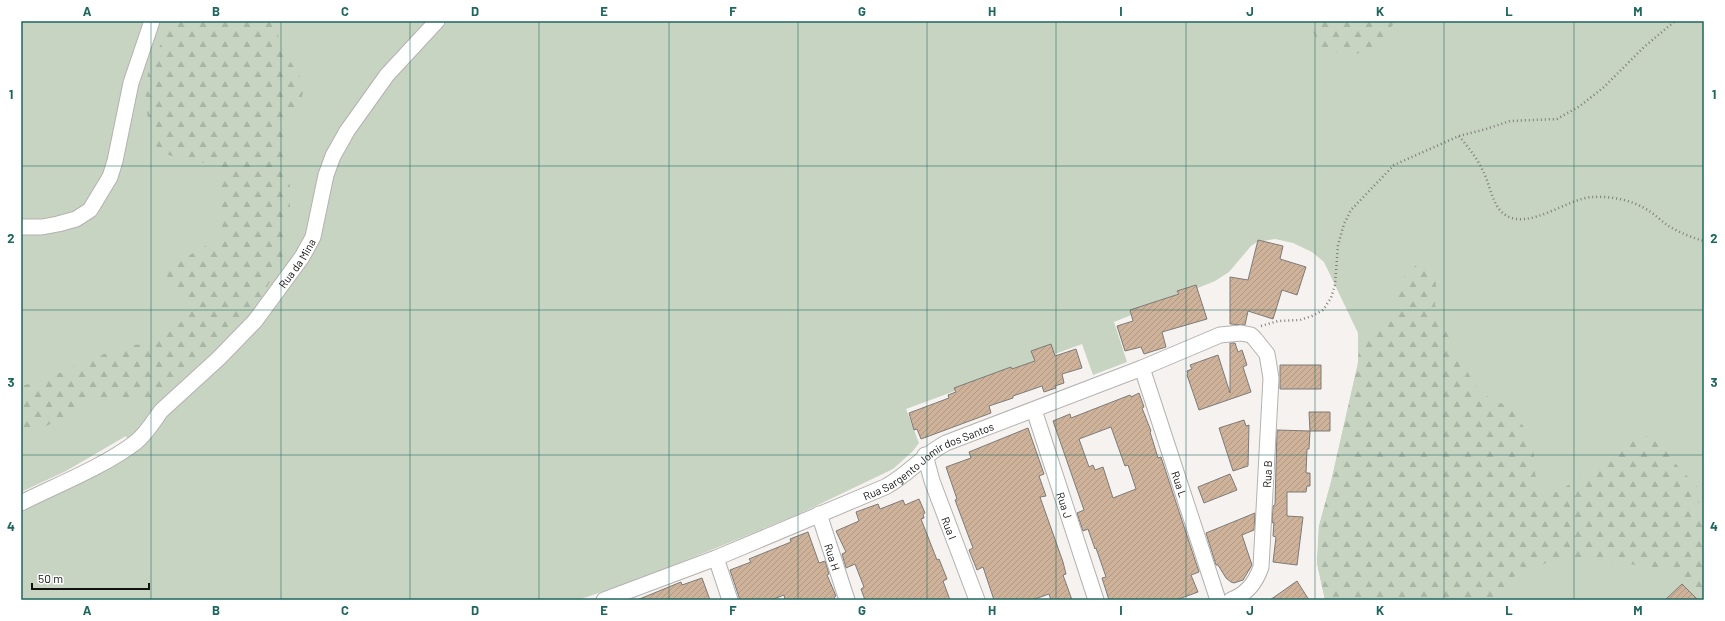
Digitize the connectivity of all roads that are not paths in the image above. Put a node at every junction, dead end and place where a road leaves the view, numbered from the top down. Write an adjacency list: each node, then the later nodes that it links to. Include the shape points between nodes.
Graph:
1 (152, 21): 3 (street, via 131,83 110,177 90,210 76,218 42,228)
2 (437, 21): 8 (street, Rua da Mina, via 387,75 347,131 326,175 313,237 302,257 255,322 161,411 137,441 99,464)
3 (21, 227)
4 (1251, 336): 5 (street, Rua Sargento Jomir dos Santos, via 1235,333 1213,338); 17 (street, Rua B, via 1267,354 1271,378 1262,557 1259,574 1252,585)
5 (1142, 368): 6 (street, Rua Sargento Jomir dos Santos); 16 (street, Rua L)
6 (1034, 410): 7 (street, Rua Sargento Jomir dos Santos, via 946,443); 15 (street, Rua J)
7 (925, 455): 9 (street, Rua Sargento Jomir dos Santos, via 894,482); 14 (street, Rua I, via 932,481)
8 (21, 503)
9 (819, 514): 10 (street, Rua Sargento Jomir dos Santos); 13 (street, Rua H)
10 (716, 558): 11 (street, Rua Sargento Jomir dos Santos); 12 (street)
11 (604, 600)
12 (730, 600)
13 (847, 600)
14 (976, 600)
15 (1096, 600)
16 (1218, 600)
17 (1231, 600)

